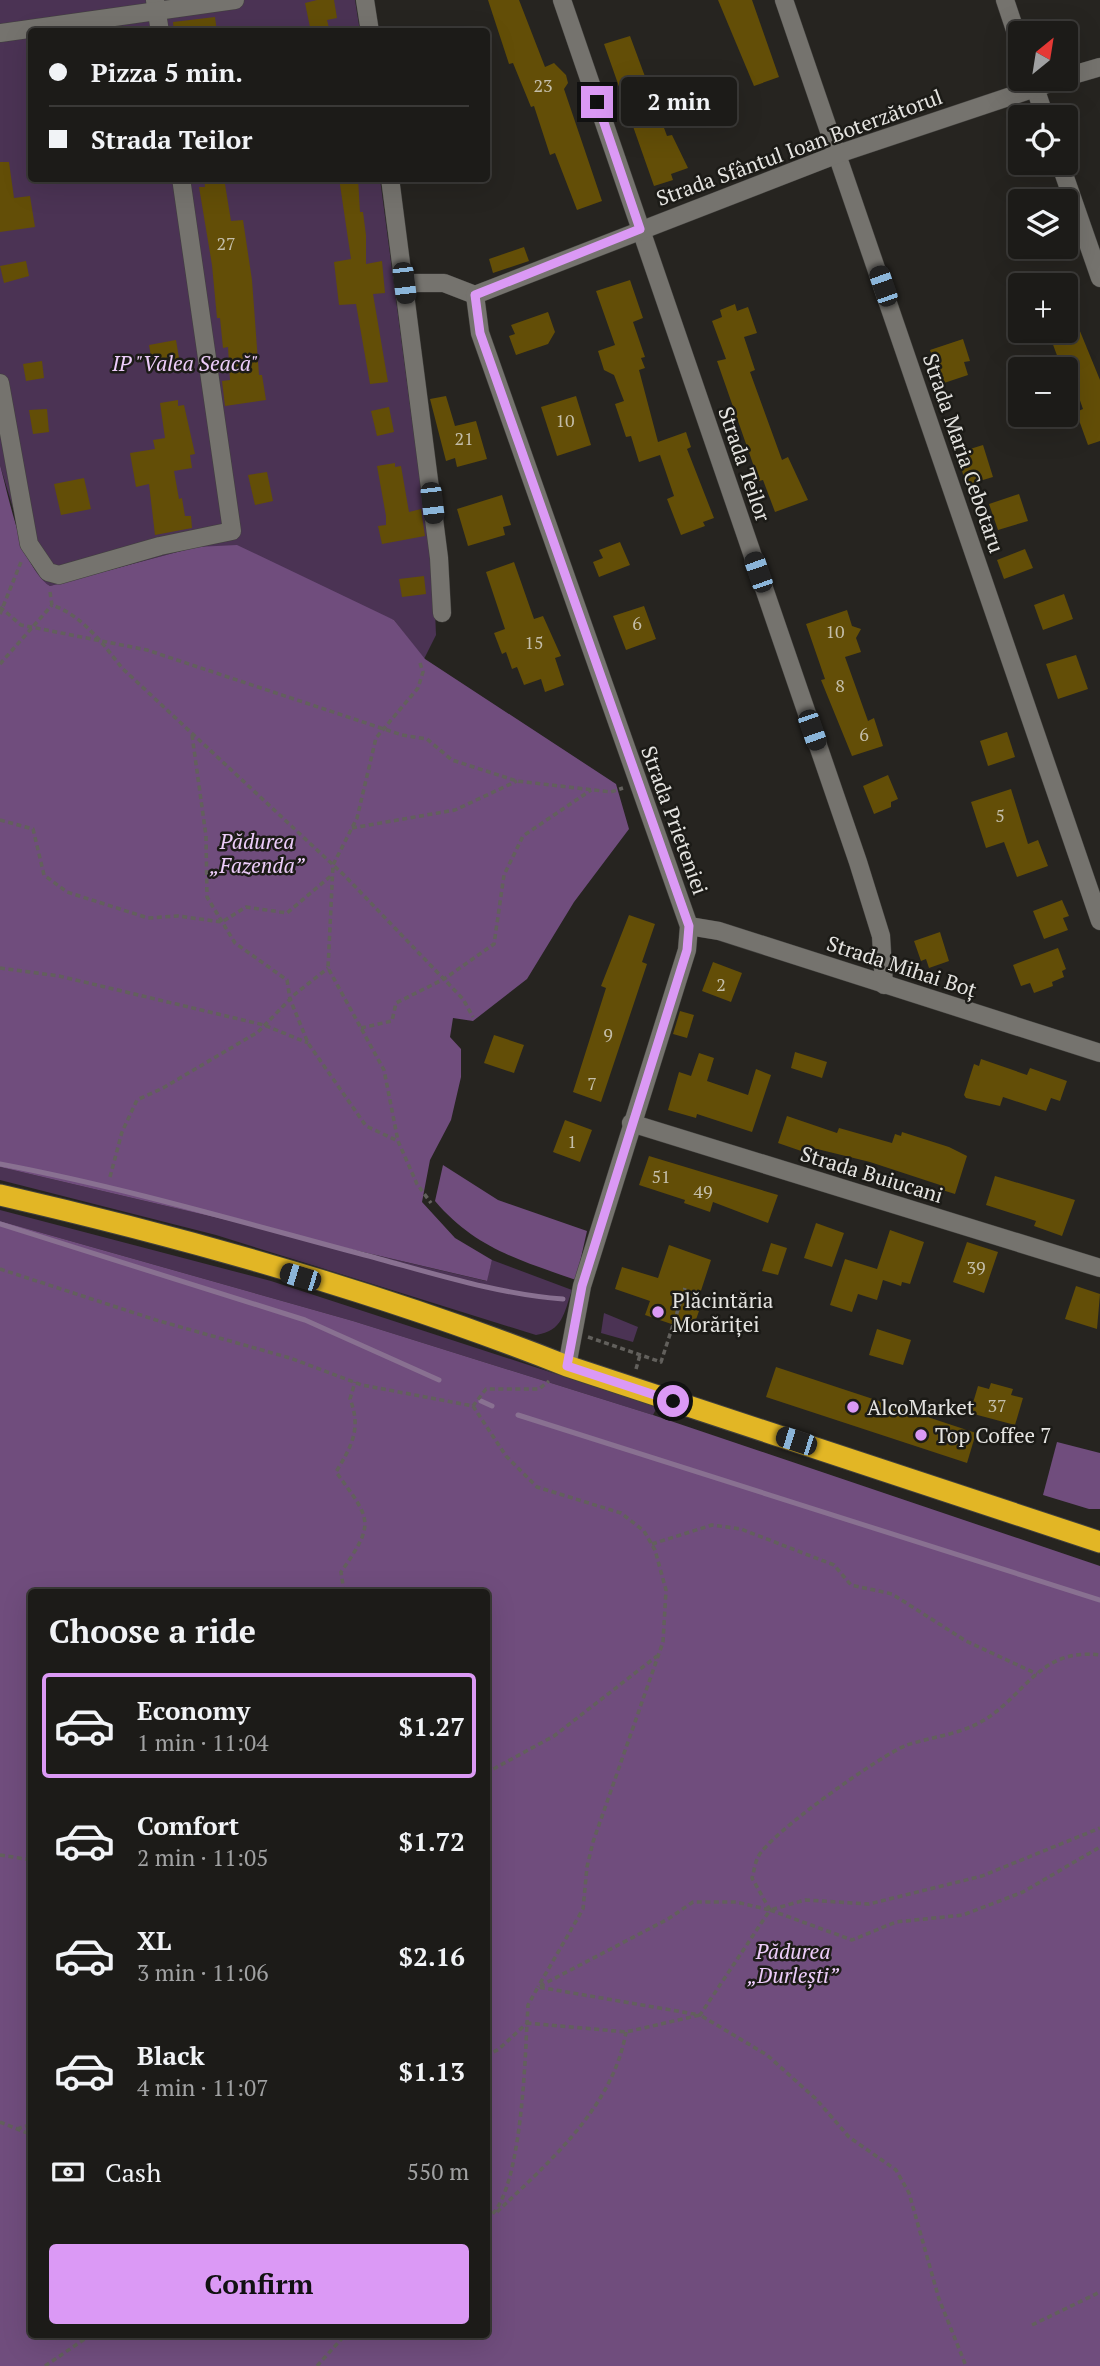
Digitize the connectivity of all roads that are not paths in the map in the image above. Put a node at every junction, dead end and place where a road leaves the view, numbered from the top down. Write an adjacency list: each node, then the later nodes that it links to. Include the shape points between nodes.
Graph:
1 (235, 0): 6 (street)
2 (365, 0): 9 (street)
3 (562, 0): 18 (street, Strada Teilor)
4 (784, 0): 14 (street, Strada Maria Cebotaru)
5 (1005, 0): 7 (street)
6 (156, 5): 8 (street); 10 (street)
7 (1012, 21)
8 (159, 28)
9 (369, 28)
10 (0, 33)
11 (1100, 66): 12 (street, Strada Sfântul Ioan Boterzătorul)
12 (1078, 73)
13 (1011, 91): 14 (street, Strada Sfântul Ioan Boterzătorul)
14 (838, 154): 18 (street, Strada Sfântul Ioan Boterzătorul); 24 (street, Strada Maria Cebotaru)
15 (1064, 175): 19 (street)
16 (182, 182): 22 (street, via 232,531 59,575 48,572 29,544)
17 (391, 182): 20 (street)
18 (640, 229): 21 (street, Strada Sfântul Ioan Boterzătorul); 26 (street, Strada Teilor, via 858,862 881,936)
19 (1100, 278)
20 (404, 283): 21 (street, via 444,283); 23 (street)
21 (475, 295): 25 (street, Strada Prieteniei, via 480,333)
22 (0, 383)
23 (442, 612)
24 (1100, 921)
25 (689, 926): 26 (street, Strada Mihai Boț, via 719,931); 28 (street, Strada Prieteniei, via 687,950)
26 (884, 985): 27 (street, Strada Mihai Boț)
27 (1100, 1053)
28 (631, 1123): 30 (street, Strada Buiucani); 31 (street, Strada Prieteniei, via 582,1286)
29 (0, 1195): 31 (highway, via 269,1267 492,1336)
30 (1100, 1268)
31 (567, 1366): 32 (highway)
32 (1100, 1542)

